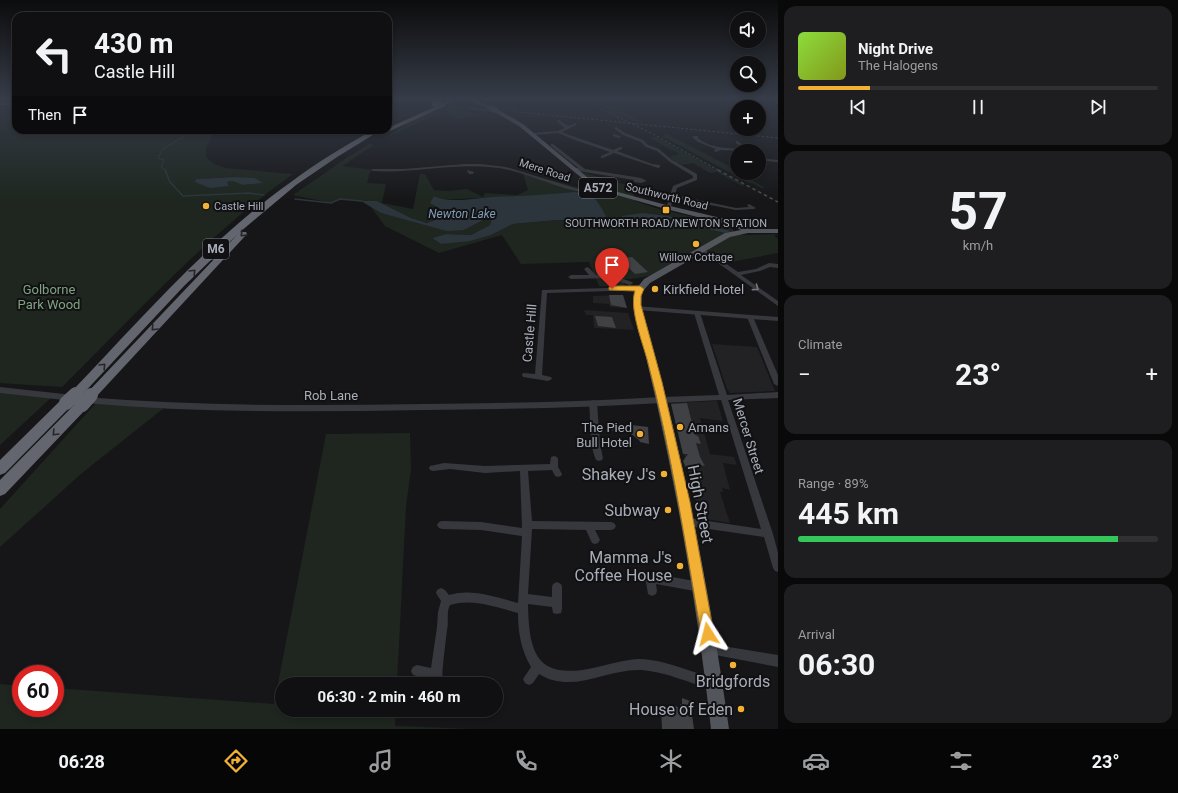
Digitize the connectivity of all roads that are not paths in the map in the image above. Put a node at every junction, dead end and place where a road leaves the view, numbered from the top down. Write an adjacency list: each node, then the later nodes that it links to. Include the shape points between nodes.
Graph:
1 (546, 133): 5 (street)
2 (561, 133): 14 (street)
3 (371, 134): 50 (highway, M6, one-way to 3, via 218,247 258,210 312,169)
4 (381, 134): 50 (highway, M6, one-way to 50, via 321,170 262,217)
5 (533, 134): 20 (main road, Southworth Road / A572)
6 (624, 134): 7 (street); 26 (street, via 640,140 645,147 660,150 670,161 698,178 682,181 675,186)
7 (617, 136)
8 (695, 137): 13 (street, via 718,150)
9 (743, 142): 10 (street, via 735,141)
10 (740, 144)
11 (554, 146): 22 (street)
12 (621, 148): 14 (street)
13 (730, 150)
14 (613, 152): 15 (street); 19 (street, via 646,165)
15 (602, 157)
16 (767, 160): 17 (street)
17 (778, 161)
18 (479, 165): 21 (street, Mere Road, via 406,171); 23 (street); 25 (street, Mere Road, via 524,172 577,190)
19 (658, 166)
20 (574, 169): 22 (street); 25 (main road, Southworth Road / A572)
21 (373, 170)
22 (583, 170): 24 (street)
23 (470, 172)
24 (637, 179)
25 (605, 191): 28 (main road, Southworth Road / A572)
26 (673, 196): 27 (street, via 736,209 756,209); 28 (street)
27 (748, 205)
28 (668, 208): 30 (main road, Southworth Road / A572, via 723,222)
29 (778, 231): 30 (main road)
30 (745, 232): 31 (main road, via 728,235)
31 (702, 249): 34 (street); 37 (main road, via 647,281)
32 (778, 266): 34 (street, via 769,265)
33 (588, 268): 36 (street)
34 (737, 274): 38 (street, one-way to 38)
35 (571, 277): 36 (street)
36 (594, 277): 37 (street, via 609,276)
37 (633, 285): 39 (main road, High Street); 44 (street, Castle Hill, via 544,291)
38 (778, 304)
39 (638, 308): 40 (street); 51 (main road, High Street)
40 (696, 312): 41 (street); 49 (street, Mercer Street)
41 (750, 317): 42 (street); 46 (street)
42 (778, 319)
43 (526, 375): 44 (street, Castle Hill)
44 (538, 377): 45 (street, Castle Hill)
45 (548, 379)
46 (778, 384)
47 (0, 390): 52 (street, Rob Lane, via 129,404 235,408 335,409)
48 (778, 395): 49 (street)
49 (724, 397): 51 (street); 64 (street, Mercer Street)
50 (79, 399): 57 (highway, M6); 58 (highway, M6, one-way to 58)
51 (662, 400): 52 (street, Rob Lane); 59 (main road, High Street)
52 (593, 403): 53 (street, via 596,420 595,440)
53 (599, 458)
54 (555, 467): 56 (street)
55 (433, 468): 56 (street, via 446,465 478,470)
56 (524, 468): 63 (street)
57 (0, 469)
58 (0, 490)
59 (688, 522): 64 (street); 70 (main road, High Street)
60 (442, 525): 63 (street)
61 (589, 526): 62 (street); 63 (street); 65 (street)
62 (610, 526)
63 (527, 529): 72 (street)
64 (768, 534): 66 (street, Mercer Street)
65 (595, 540)
66 (778, 568)
67 (639, 576): 68 (street)
68 (650, 578): 70 (street); 71 (street)
69 (557, 587): 72 (street, via 557,606)
70 (700, 587): 74 (main road, High Street)
71 (652, 591)
72 (523, 598): 73 (street)
73 (523, 609): 76 (street, via 527,650); 79 (street, via 477,598 444,597)
74 (710, 649): 75 (street); 81 (main road, High Street)
75 (778, 661)
76 (538, 667): 80 (street); 81 (street, via 550,674 584,676 629,665 652,665)
77 (417, 671): 78 (street)
78 (431, 677)
79 (436, 677)
80 (529, 679)
81 (715, 685): 82 (main road, High Street)
82 (720, 729)

